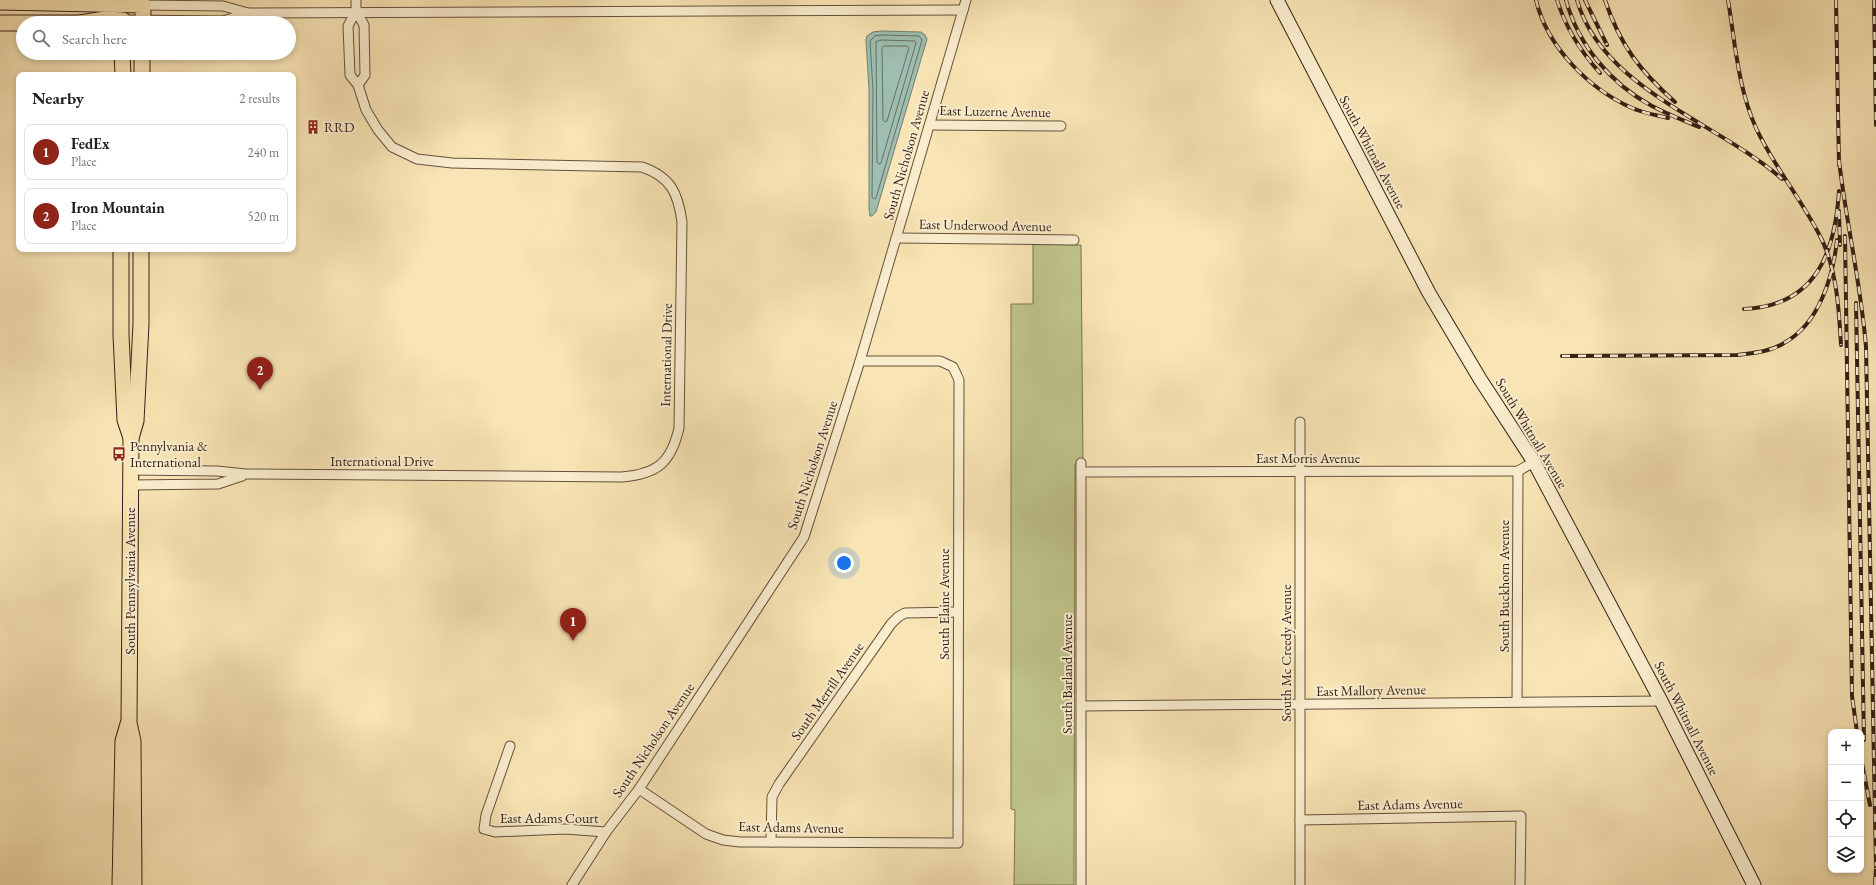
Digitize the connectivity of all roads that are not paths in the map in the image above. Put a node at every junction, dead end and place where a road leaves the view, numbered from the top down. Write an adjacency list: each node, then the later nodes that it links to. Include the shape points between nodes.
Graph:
1 (90, 0): 7 (main road)
2 (356, 0): 9 (street)
3 (966, 0): 8 (street, South Nicholson Avenue)
4 (1276, 0): 31 (street, South Whitnall Avenue, via 1429,293)
5 (0, 2): 7 (main road)
6 (123, 2): 7 (main road); 10 (main road); 12 (street)
7 (74, 4)
8 (963, 10): 9 (street); 22 (street, South Nicholson Avenue)
9 (356, 11): 11 (street); 21 (street, via 364,25 365,75); 21 (street, International Drive, via 348,26 350,75)
10 (143, 12): 11 (street, via 223,6); 13 (street)
11 (248, 13): 14 (street)
12 (123, 16)
13 (179, 16)
14 (239, 16)
15 (0, 23): 16 (main road)
16 (16, 23)
17 (122, 60): 19 (main road)
18 (142, 60): 20 (main road)
19 (123, 72)
20 (142, 72)
21 (358, 85): 36 (street, International Drive, via 366,110 388,143 418,159 452,163 631,166 642,167 664,177 675,192 682,222 679,428 676,439 670,454 657,468 645,474 622,477)
22 (930, 125): 23 (street, East Luzerne Avenue); 24 (street, South Nicholson Avenue)
23 (1061, 126)
24 (896, 238): 25 (street, East Underwood Avenue); 28 (street, South Nicholson Avenue)
25 (1074, 240)
26 (122, 252): 30 (main road, South Pennsylvania Avenue, via 121,320 125,420)
27 (141, 252): 30 (main road, South Pennsylvania Avenue, via 141,324 136,421)
28 (860, 360): 38 (street, South Elaine Avenue, via 940,361 953,367 959,380); 45 (street, South Nicholson Avenue, via 804,537)
29 (1300, 422): 35 (street, South Mc Creedy Avenue)
30 (131, 438): 33 (main road, South Pennsylvania Avenue)
31 (1534, 462): 34 (street, East Morris Avenue); 39 (street, South Whitnall Avenue)
32 (1081, 468): 35 (street, East Morris Avenue); 42 (street, South Barland Avenue)
33 (131, 470): 36 (street, International Drive); 37 (main road, South Pennsylvania Avenue)
34 (1518, 471): 35 (street, East Morris Avenue); 40 (street, South Buckhorn Avenue)
35 (1300, 472): 41 (street, South Mc Creedy Avenue)
36 (246, 474): 37 (street, International Drive, via 218,484)
37 (131, 485): 43 (main road, South Pennsylvania Avenue)
38 (958, 612): 48 (street, South Merrill Avenue, via 905,613 891,624 779,784 772,797); 49 (street, South Elaine Avenue)
39 (1661, 701): 40 (street, East Mallory Avenue); 56 (street, South Whitnall Avenue)
40 (1518, 702): 41 (street, East Mallory Avenue)
41 (1300, 705): 42 (street, East Mallory Avenue); 46 (street, South Mc Creedy Avenue)
42 (1082, 706): 53 (street, South Barland Avenue)
43 (128, 723): 50 (main road, South Pennsylvania Avenue, via 123,741); 51 (main road, South Pennsylvania Avenue, via 133,741)
44 (510, 746): 47 (street, East Adams Court, via 486,815 484,829 494,832 564,829)
45 (639, 789): 47 (street, South Nicholson Avenue); 48 (street, East Adams Avenue, via 706,834 723,840)
46 (1300, 820): 54 (street, South Mc Creedy Avenue); 55 (street, East Adams Avenue, via 1521,816)
47 (606, 832): 52 (street, South Nicholson Avenue)
48 (771, 842): 49 (street, East Adams Avenue)
49 (958, 843)
50 (120, 885)
51 (134, 885)
52 (572, 885)
53 (1081, 885)
54 (1300, 885)
55 (1520, 885)
56 (1754, 885)

